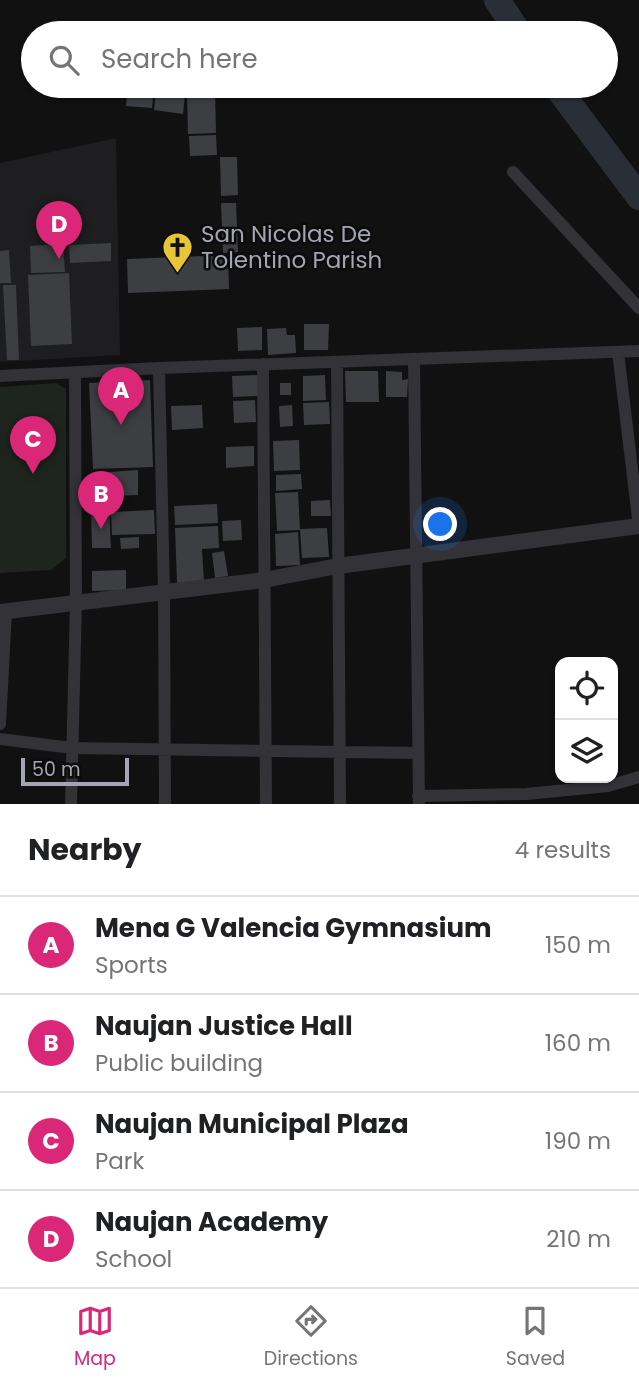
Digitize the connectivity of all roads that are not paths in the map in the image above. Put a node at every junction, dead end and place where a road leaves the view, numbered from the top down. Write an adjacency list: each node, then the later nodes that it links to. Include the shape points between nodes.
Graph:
1 (513, 172): 2 (street)
2 (639, 308)
3 (639, 351): 4 (street)
4 (618, 352): 5 (street); 11 (street)
5 (414, 359): 6 (street); 12 (street)
6 (337, 362): 7 (street); 13 (street)
7 (263, 364): 8 (street); 14 (street)
8 (159, 368): 9 (street); 15 (street)
9 (75, 372): 10 (street); 16 (street)
10 (0, 376)
11 (639, 526): 12 (street)
12 (417, 555): 13 (street); 24 (street)
13 (338, 566): 14 (street); 23 (street)
14 (264, 580): 15 (street); 22 (street)
15 (164, 592): 16 (street); 21 (street)
16 (76, 603): 17 (street); 20 (street)
17 (3, 612): 18 (street)
18 (0, 724)
19 (0, 739): 20 (street)
20 (72, 748): 21 (street); 27 (street)
21 (165, 749): 22 (street); 28 (street)
22 (267, 751): 23 (street); 29 (street)
23 (341, 752): 24 (street); 30 (street)
24 (418, 753): 26 (street)
25 (639, 777): 26 (street, via 608,786)
26 (419, 800)
27 (71, 804)
28 (165, 804)
29 (266, 804)
30 (340, 804)

